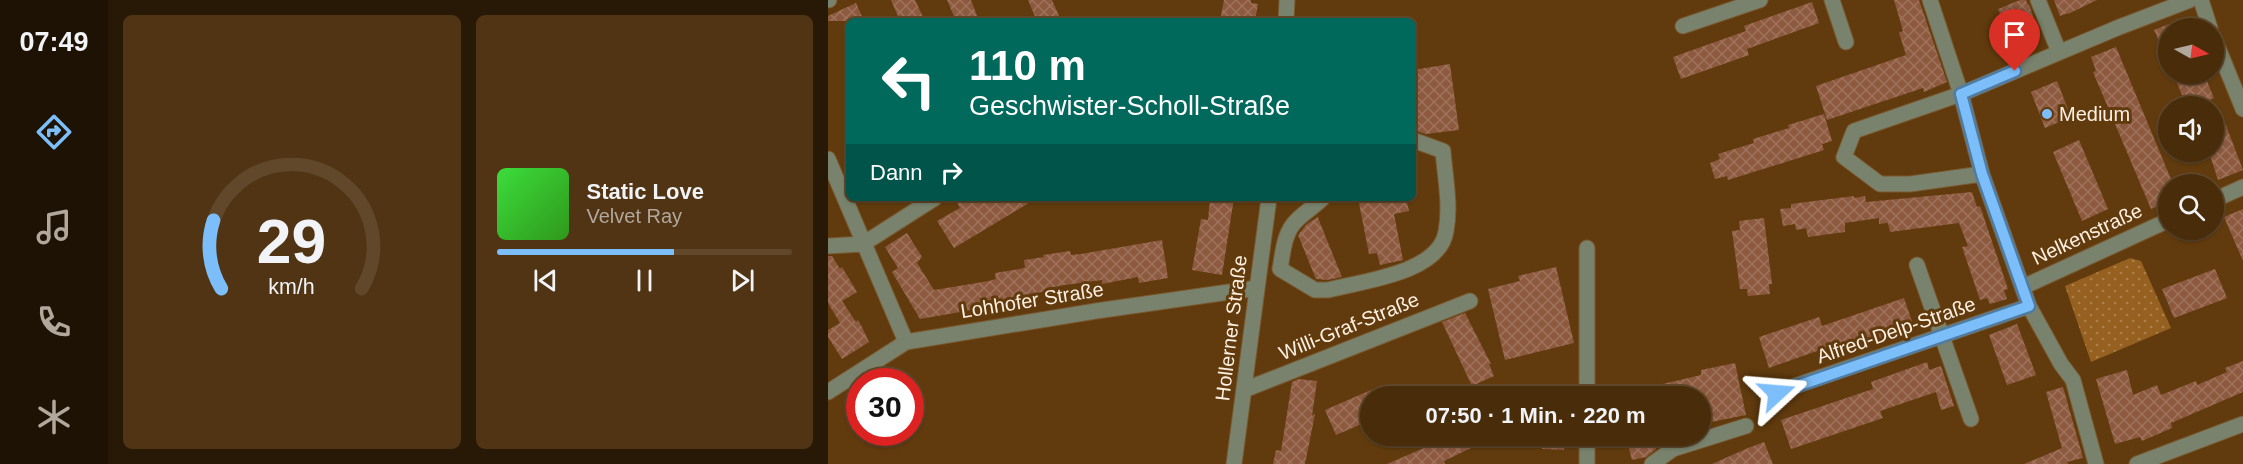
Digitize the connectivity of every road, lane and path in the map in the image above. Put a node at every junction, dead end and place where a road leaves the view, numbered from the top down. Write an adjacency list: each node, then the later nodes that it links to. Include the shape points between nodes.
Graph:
1 (1287, 0): 8 (street)
2 (1760, 0): 10 (street)
3 (1832, 0): 11 (street)
4 (1930, 0): 14 (street)
5 (2038, 0): 12 (street)
6 (2190, 0): 12 (street)
7 (2201, 0): 9 (street)
8 (1286, 18)
9 (2207, 18)
10 (1683, 26)
11 (1846, 42)
12 (2059, 52): 14 (street)
13 (2224, 62): 15 (street)
14 (1961, 94): 18 (street); 18 (street, via 1854,131 1844,157 1880,184)
15 (2243, 109)
16 (1416, 141): 29 (street, via 1443,152 1446,233 1430,259 1414,268 1328,290 1315,290)
17 (828, 159): 25 (street)
18 (1982, 174): 31 (street)
19 (2243, 187): 20 (street)
20 (2224, 196)
21 (930, 201): 25 (street)
22 (1269, 201): 30 (street, Hollerner Straße)
23 (1319, 201): 29 (street, via 1289,229)
24 (2158, 225): 31 (street, Nelkenstraße)
25 (863, 244): 26 (street); 35 (street)
26 (828, 246)
27 (1587, 248): 36 (street)
28 (1917, 265): 34 (street)
29 (1280, 269): 30 (street)
30 (1258, 285): 35 (street, Lohhofer Straße); 37 (street, Hollerner Straße)
31 (2023, 287): 33 (street)
32 (1470, 301): 37 (street, Willi-Graf-Straße)
33 (2029, 306): 34 (street, Alfred-Delp-Straße); 47 (street, via 2073,380)
34 (1941, 336): 39 (street, Alfred-Delp-Straße); 40 (street)
35 (906, 342): 38 (street, Lohhofer Straße)
36 (1587, 386)
37 (1244, 390): 44 (street, Hollerner Straße)
38 (828, 392)
39 (1777, 393)
40 (1971, 419)
41 (2243, 424): 48 (street)
42 (1746, 426): 46 (street, via 1673,449)
43 (1587, 446): 45 (street)
44 (1234, 464)
45 (1587, 464)
46 (1652, 464)
47 (2096, 464)
48 (2137, 464)

